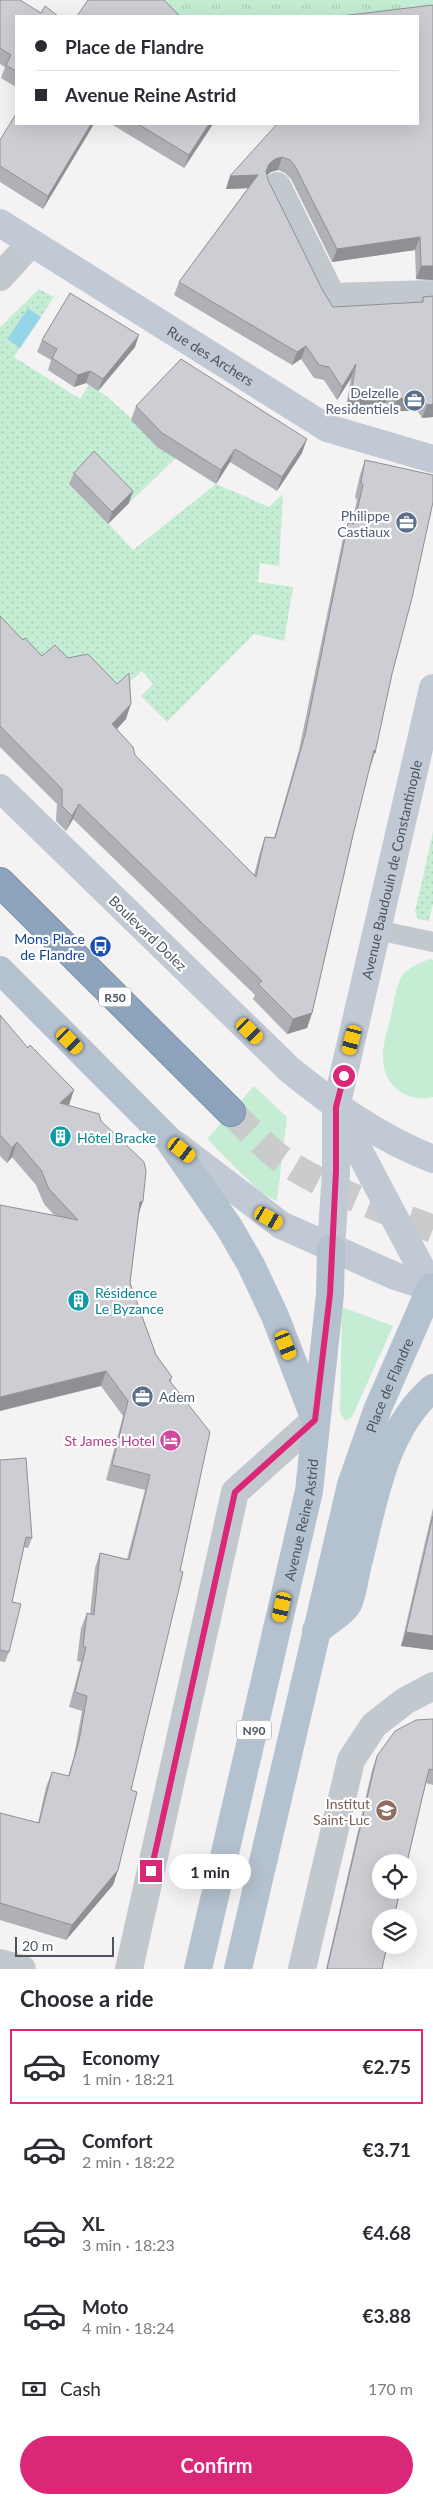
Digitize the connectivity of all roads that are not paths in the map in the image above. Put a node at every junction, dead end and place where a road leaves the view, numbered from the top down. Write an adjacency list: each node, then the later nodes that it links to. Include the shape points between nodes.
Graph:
1 (277, 186): 5 (street, via 332,297)
2 (0, 223): 3 (street, Rue des Archers)
3 (31, 243): 4 (street); 6 (street, Rue des Archers, via 327,428)
4 (0, 276)
5 (433, 294)
6 (433, 458)
7 (433, 688): 10 (street, Avenue Baudouin de Constantinople)
8 (0, 788): 13 (street, Boulevard Dolez, via 114,901)
9 (0, 882): 14 (highway, R50)
10 (377, 930): 11 (lane); 13 (street, Avenue Baudouin de Constantinople)
11 (433, 942)
12 (0, 970): 15 (main road)
13 (336, 1107): 16 (street, via 384,1138); 17 (street); 18 (street)
14 (230, 1112)
15 (168, 1139): 17 (street, via 269,1218); 20 (main road, via 252,1265)
16 (433, 1159)
17 (331, 1248): 18 (street, via 395,1276); 20 (main road, via 330,1294)
18 (432, 1285): 21 (main road, Place de Flandre / N90, via 378,1408 351,1485)
19 (433, 1388): 21 (main road, via 417,1402 401,1426 388,1455 376,1490 348,1605)
20 (315, 1420): 25 (street, via 235,1492); 26 (main road, Avenue Reine Astrid / N90, via 309,1491)
21 (316, 1630): 27 (main road, N90)
22 (433, 1686): 28 (street, via 405,1701 374,1725 351,1760)
23 (0, 1963): 24 (street)
24 (22, 1969)
25 (129, 1969)
26 (198, 1969)
27 (238, 1969)
28 (302, 1969)

